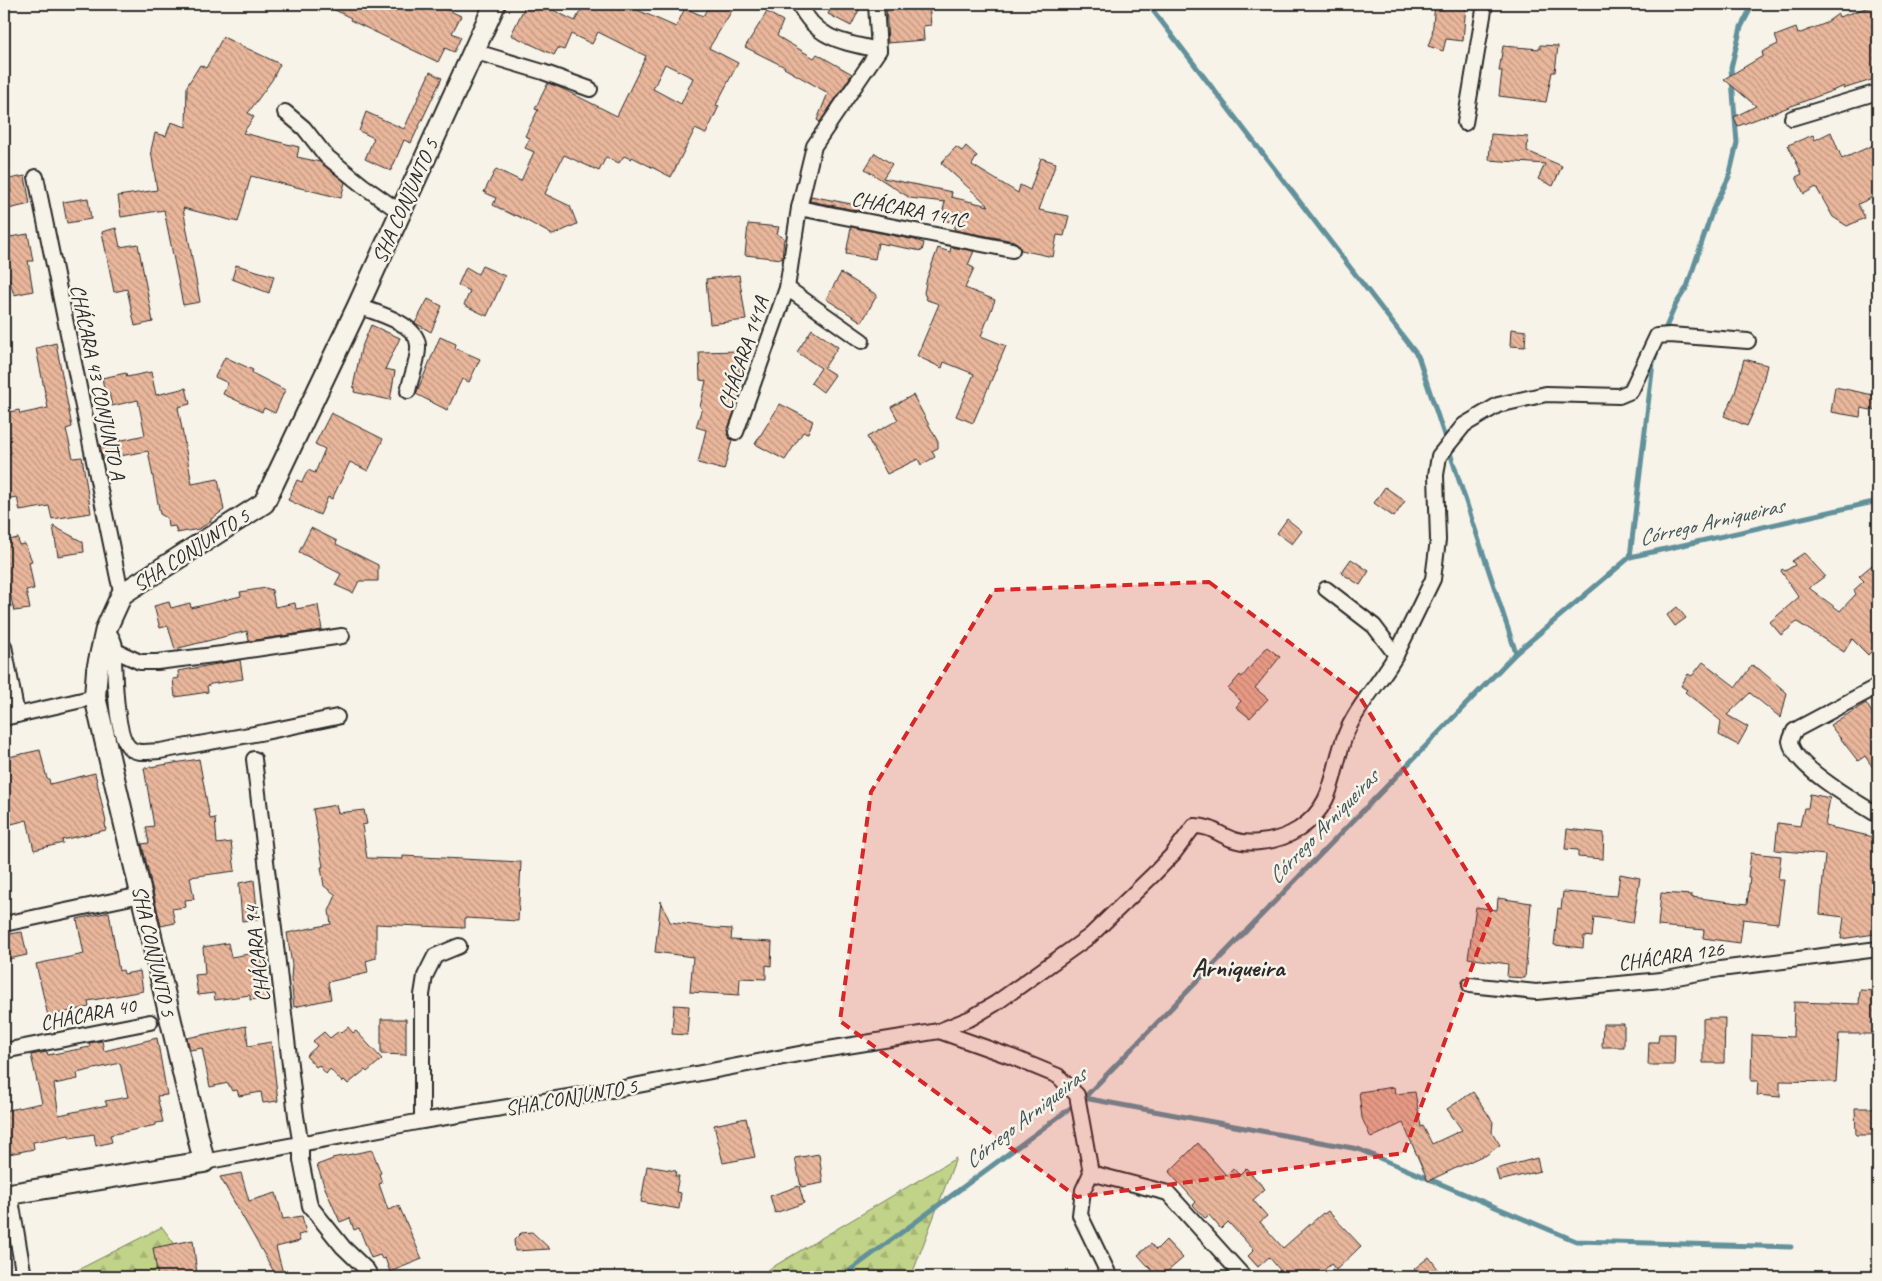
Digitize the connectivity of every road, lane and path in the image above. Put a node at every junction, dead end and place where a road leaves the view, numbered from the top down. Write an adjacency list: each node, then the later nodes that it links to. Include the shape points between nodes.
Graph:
1 (495, 4): 6 (street, SHA CONJUNTO 5)
2 (799, 4): 5 (street, via 807,19 827,36)
3 (876, 4): 5 (street)
4 (1485, 4): 11 (street)
5 (879, 50): 13 (street, CHÁCARA 141A, via 814,146)
6 (473, 51): 7 (street); 14 (street, SHA CONJUNTO 5)
7 (590, 89)
8 (1878, 92): 10 (street)
9 (285, 112): 14 (street, via 304,128 326,156)
10 (1792, 118)
11 (1466, 123)
12 (36, 177): 23 (street, CHÁCARA 43 CONJUNTO A)
13 (799, 208): 15 (street, CHÁCARA 141C); 16 (street, CHÁCARA 141A)
14 (400, 212): 17 (street, SHA CONJUNTO 5)
15 (1012, 250)
16 (787, 288): 18 (street, CHÁCARA 141A); 21 (street, CHÁCARA 141A)
17 (358, 306): 20 (street, via 412,331 418,344); 23 (street, SHA CONJUNTO 5, via 264,503)
18 (862, 341)
19 (1748, 341): 28 (street, via 1657,336 1631,391 1619,396 1546,394 1498,404 1464,425 1439,456 1436,475 1438,540 1433,578)
20 (408, 391)
21 (736, 432)
22 (1326, 590): 28 (street, via 1374,626)
23 (122, 594): 24 (street, SHA CONJUNTO 5)
24 (106, 629): 27 (street, via 114,639); 30 (street, SHA CONJUNTO 5)
25 (342, 636): 27 (street, via 158,662 140,662)
26 (4, 646): 31 (street)
27 (116, 651): 32 (street, via 118,718 126,744 133,750 160,751)
28 (1396, 655): 41 (street, SHA CONJUNTO 5, via 1348,729 1326,801 1314,819 1283,837 1246,843 1210,828 1194,826 1173,854 1090,936 996,1003)
29 (1878, 686): 34 (street, via 1798,728 1790,741 1794,754 1809,769)
30 (95, 697): 31 (street); 35 (street, SHA CONJUNTO 5)
31 (10, 716)
32 (336, 717)
33 (254, 758): 44 (street, CHÁCARA 94)
34 (1878, 815)
35 (141, 895): 36 (street); 45 (street, SHA CONJUNTO 5)
36 (4, 924)
37 (459, 946): 43 (street, via 435,956 425,976 421,1041)
38 (1878, 949): 39 (street, CHÁCARA 126, via 1720,969 1661,980 1536,992)
39 (1470, 985)
40 (150, 1022): 42 (street, CHÁCARA 40)
41 (939, 1031): 43 (street, SHA CONJUNTO 5); 46 (street, via 1058,1076 1077,1095)
42 (4, 1051)
43 (422, 1122): 44 (street, SHA CONJUNTO 5)
44 (301, 1145): 45 (street, SHA CONJUNTO 5); 49 (street, CHÁCARA 94, via 310,1206)
45 (204, 1162): 47 (street, SHA CONJUNTO 5)
46 (1090, 1173): 50 (street, via 1083,1190 1080,1215); 51 (street, via 1168,1193)
47 (7, 1195): 48 (street)
48 (24, 1277)
49 (371, 1277)
50 (1110, 1277)
51 (1244, 1277)

